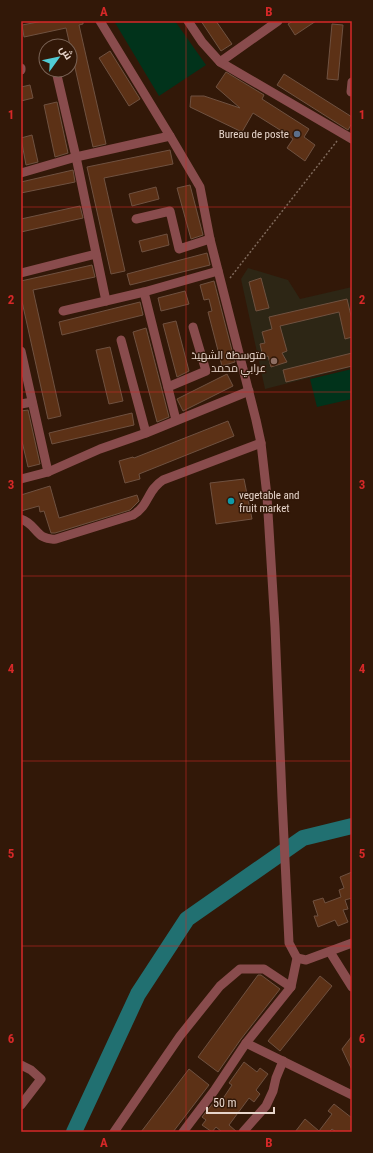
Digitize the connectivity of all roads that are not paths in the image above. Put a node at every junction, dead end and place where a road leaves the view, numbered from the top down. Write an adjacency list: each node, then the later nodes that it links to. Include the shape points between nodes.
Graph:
1 (100, 21): 8 (street)
2 (188, 21): 4 (street)
3 (278, 21): 4 (street)
4 (220, 62): 9 (street)
5 (58, 78): 10 (street)
6 (352, 82): 7 (street)
7 (351, 92)
8 (170, 136): 10 (street); 13 (street, via 200,187)
9 (352, 139)
10 (76, 158): 11 (street); 14 (street)
11 (21, 173)
12 (136, 219): 13 (street, via 170,211 179,249)
13 (210, 239): 15 (street)
14 (96, 254): 16 (street); 18 (street)
15 (218, 271): 17 (street); 24 (street)
16 (21, 273)
17 (144, 292): 18 (street); 23 (street)
18 (106, 301): 19 (street)
19 (64, 310)
20 (192, 327): 23 (street, via 206,371)
21 (121, 340): 28 (street)
22 (21, 351): 25 (street)
23 (168, 387): 27 (street)
24 (248, 391): 27 (street); 29 (street)
25 (32, 402): 26 (street); 30 (street)
26 (21, 404)
27 (176, 420): 28 (street)
28 (146, 433): 30 (street, via 100,449)
29 (261, 443): 32 (street, via 163,480 155,486 143,507 136,513 56,539 47,539 39,535 28,522); 35 (street, via 275,627 289,943)
30 (48, 472): 31 (street)
31 (21, 479)
32 (21, 519)
33 (352, 943): 34 (street)
34 (330, 952): 35 (street, via 306,960); 37 (street)
35 (297, 958): 36 (street)
36 (291, 987): 38 (street); 43 (street, via 264,969 240,969 220,986 180,1036)
37 (352, 987)
38 (246, 1043): 39 (street); 44 (street)
39 (283, 1061): 41 (street); 45 (street, via 266,1106)
40 (21, 1065): 42 (street, via 41,1079)
41 (352, 1095)
42 (22, 1103)
43 (114, 1132)
44 (183, 1132)
45 (243, 1132)

